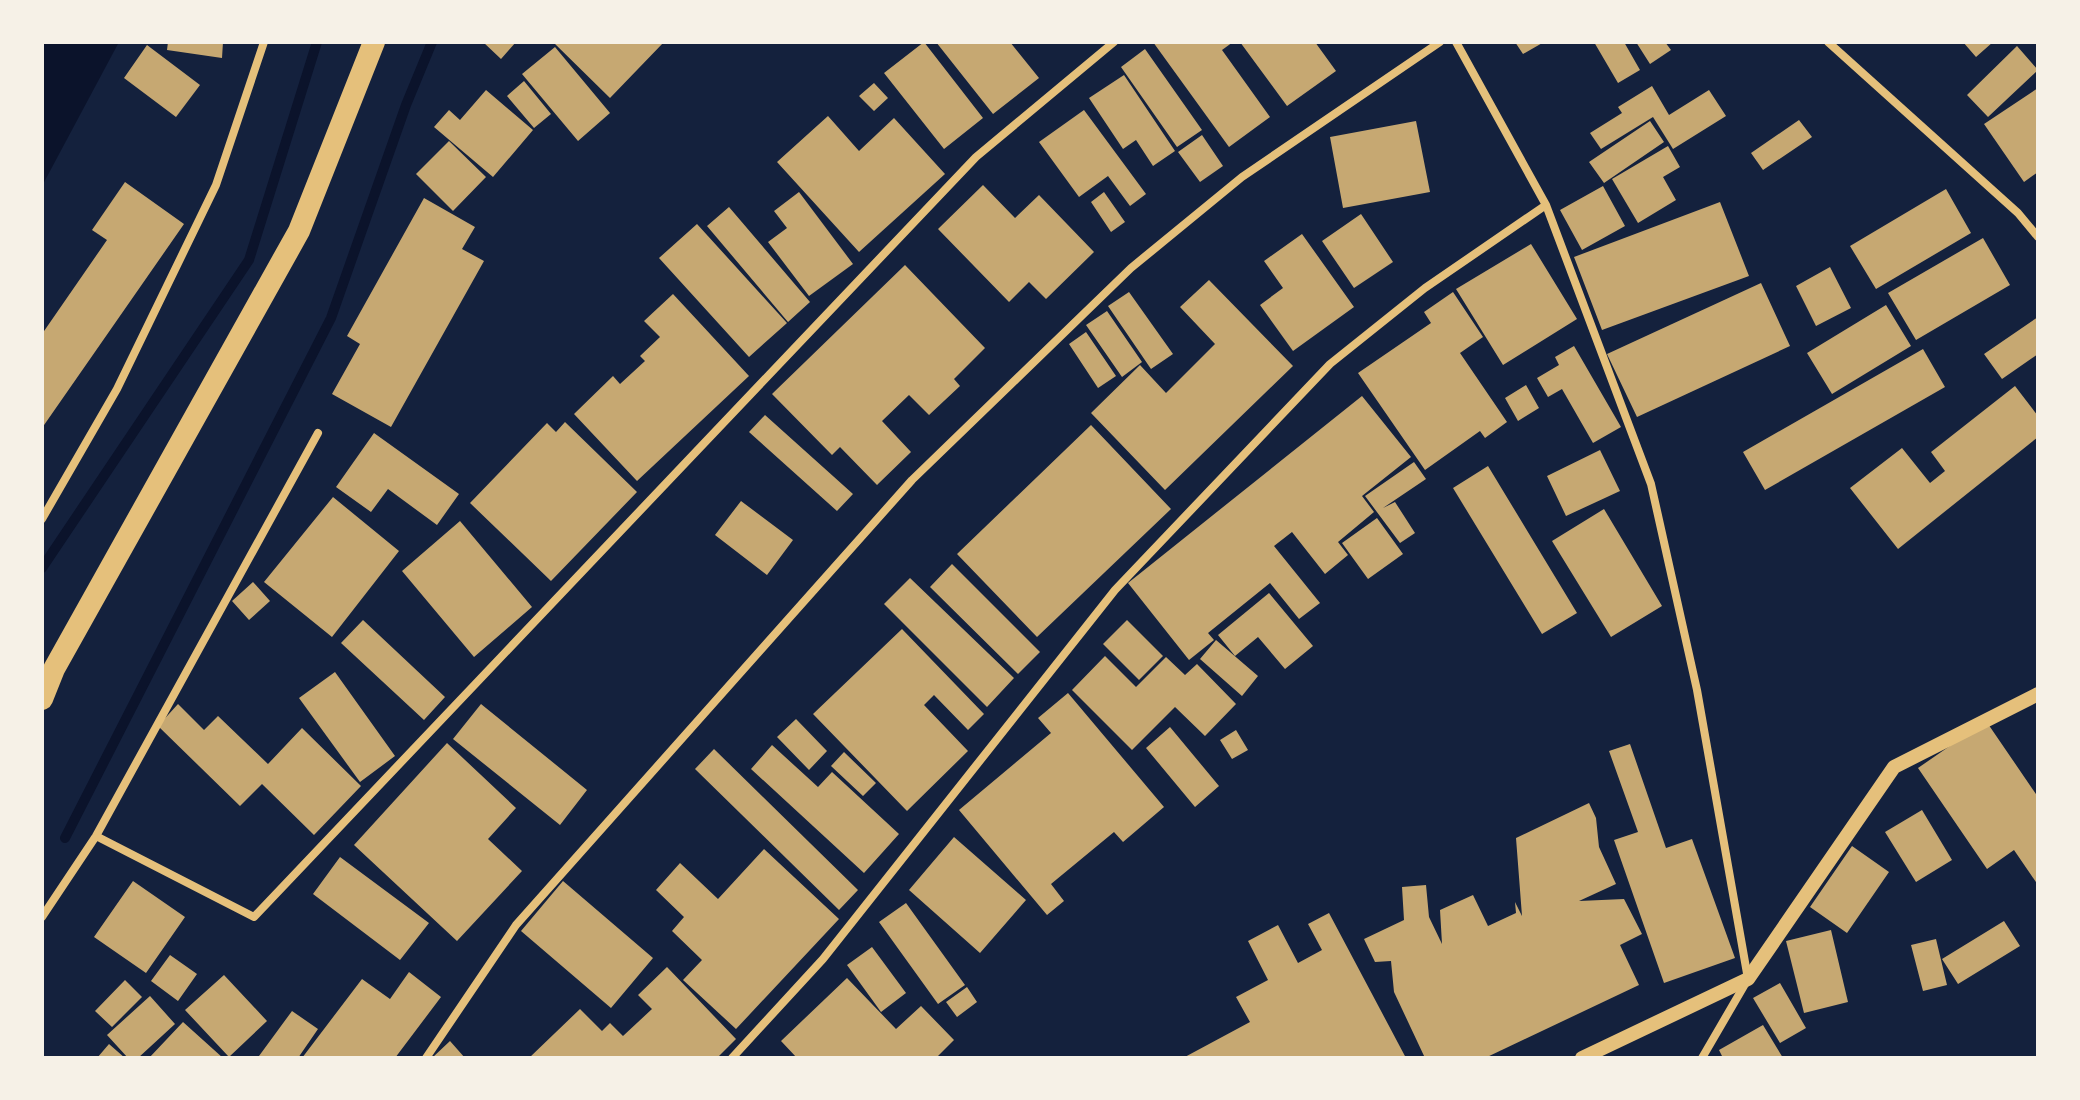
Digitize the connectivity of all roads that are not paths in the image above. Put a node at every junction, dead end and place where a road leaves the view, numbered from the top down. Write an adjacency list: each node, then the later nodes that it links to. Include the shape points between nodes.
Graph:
1 (264, 42): 10 (street, via 216,185 117,389)
2 (374, 42): 12 (highway, via 299,231)
3 (1114, 42): 13 (street, via 976,157 254,917)
4 (1440, 42): 16 (street, via 1242,177 1156,248 912,480 516,925)
5 (1456, 42): 7 (street)
6 (1828, 42): 8 (street)
7 (1546, 205): 15 (street, via 1651,484 1697,690); 17 (street, via 1425,288 1319,375 1115,590 823,959)
8 (2038, 237)
9 (318, 433): 13 (street)
10 (42, 519)
11 (2038, 694): 15 (street, via 1894,767)
12 (42, 699)
13 (96, 836): 14 (street)
14 (42, 917)
15 (1748, 979): 18 (street); 19 (street)
16 (426, 1058)
17 (732, 1058)
18 (1582, 1058)
19 (1702, 1058)

